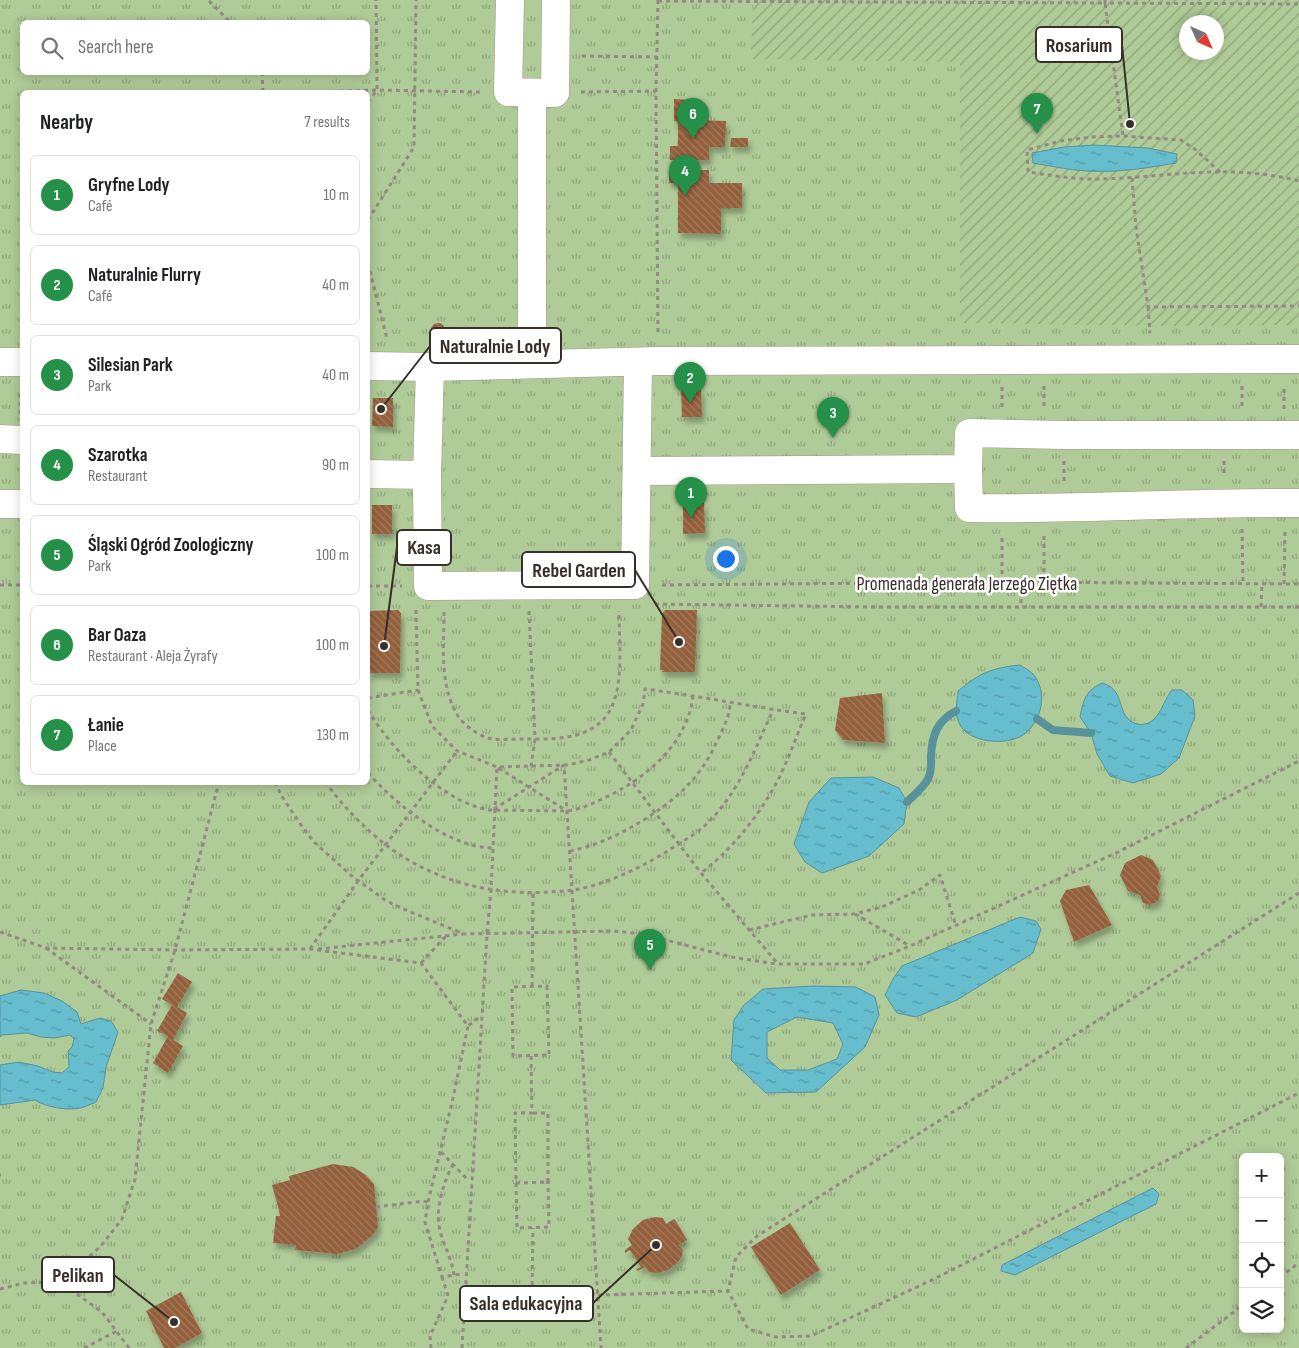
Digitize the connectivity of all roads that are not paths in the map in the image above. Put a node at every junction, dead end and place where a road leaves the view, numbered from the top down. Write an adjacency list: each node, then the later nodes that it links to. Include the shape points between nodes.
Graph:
1 (510, 0): 3 (street)
2 (556, 0): 3 (street, via 556,56)
3 (532, 93): 6 (street)
4 (1292, 358): 5 (street)
5 (648, 362): 6 (street); 11 (street)
6 (532, 364): 8 (street)
7 (381, 366): 8 (street)
8 (430, 367): 13 (street)
9 (1291, 434): 10 (street, via 969,432)
10 (968, 469): 11 (street); 14 (street, via 969,508)
11 (637, 471): 13 (street, via 634,592 528,586 429,586)
12 (370, 474): 13 (street)
13 (427, 475)
14 (1292, 503)
15 (0, 504): 16 (street)
16 (20, 504)

